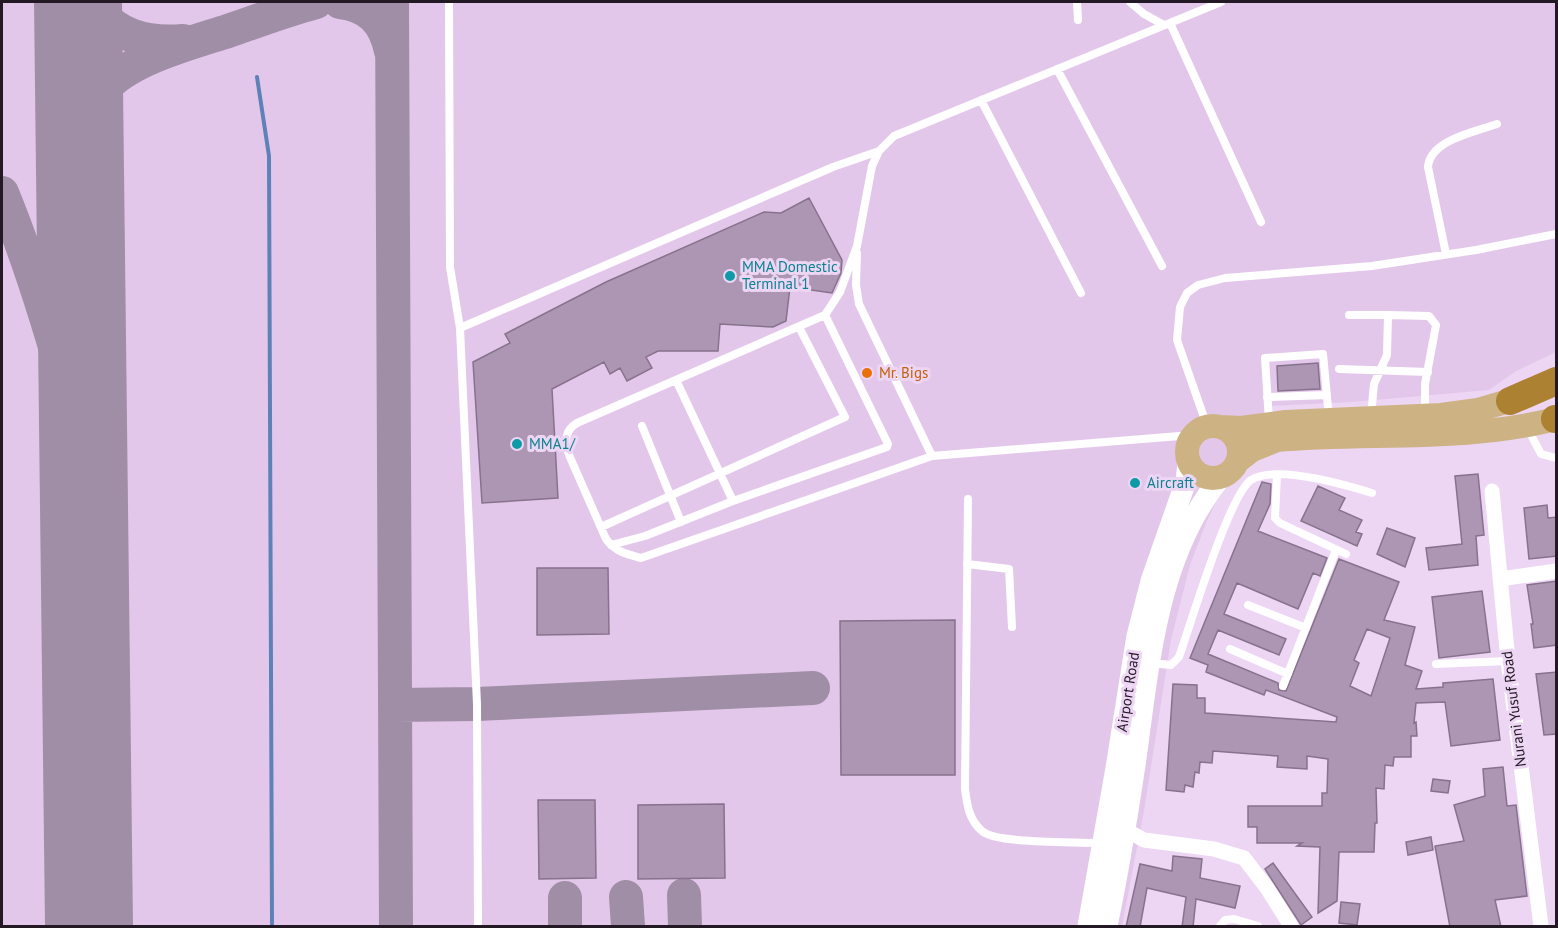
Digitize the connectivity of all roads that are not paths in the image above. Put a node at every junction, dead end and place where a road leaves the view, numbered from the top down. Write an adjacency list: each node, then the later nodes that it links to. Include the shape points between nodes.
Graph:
1 (449, 2): 21 (lane, via 450,267)
2 (1077, 2): 5 (lane)
3 (1130, 2): 6 (lane, via 1144,14)
4 (1221, 2): 6 (lane)
5 (1078, 20)
6 (1167, 24): 7 (lane); 11 (lane)
7 (1057, 69): 8 (lane); 15 (lane)
8 (981, 100): 10 (lane, via 894,136); 16 (lane)
9 (1497, 124): 14 (lane, via 1444,144 1429,159)
10 (879, 151): 13 (lane, via 872,166); 21 (lane, via 833,167)
11 (1260, 222)
12 (1557, 234): 14 (lane)
13 (857, 246): 17 (lane, via 840,292); 39 (lane, via 859,304)
14 (1446, 254): 38 (lane, via 1372,266 1225,278 1198,285 1187,293 1180,307 1176,340)
15 (1162, 266)
16 (1081, 293)
17 (825, 315): 20 (lane); 49 (lane, via 887,447)
18 (1349, 315): 19 (lane)
19 (1388, 315): 23 (lane, via 1387,355); 24 (lane, via 1429,316 1434,321)
20 (800, 327): 25 (lane); 43 (lane, via 844,417)
21 (460, 328): 69 (lane, via 477,704)
22 (1339, 369): 23 (lane)
23 (1380, 370): 24 (lane); 32 (lane, via 1374,384)
24 (1428, 372): 31 (lane)
25 (676, 380): 43 (lane); 51 (lane, via 577,423 566,435 568,454)
26 (1557, 381): 30 (highway)
27 (1557, 386): 30 (main road)
28 (1327, 395): 29 (lane); 29 (lane, via 1323,354 1265,358); 34 (lane)
29 (1268, 397): 35 (lane)
30 (1510, 401): 31 (main road, via 1478,410)
31 (1425, 416): 32 (main road)
32 (1371, 418): 34 (main road)
33 (1556, 419): 36 (main road, Airport Road)
34 (1329, 420): 35 (main road)
35 (1269, 423): 38 (main road)
36 (1527, 425): 40 (lane, via 1541,454); 42 (main road, Airport Road, via 1458,433 1276,440 1252,450)
37 (642, 426): 47 (lane)
38 (1206, 429): 39 (lane); 41 (main road, via 1188,444); 42 (main road, via 1233,434 1237,440 1240,449)
39 (932, 456): 52 (lane, via 641,558 623,554)
40 (1557, 458)
41 (1188, 462): 42 (main road, via 1200,475 1209,478); 68 (main road, Airport Road, via 1186,481 1151,581 1137,636)
42 (1230, 469): 63 (main road, Airport Road, via 1197,511 1167,581)
43 (720, 473): 47 (lane); 49 (lane)
44 (1277, 475): 46 (lane, via 1313,477); 53 (lane, via 1275,518); 63 (lane, via 1251,480 1240,495 1228,518 1179,657 1171,665)
45 (1492, 491): 57 (street, Nurani Yusuf Road)
46 (1372, 493)
47 (670, 495): 50 (lane); 51 (lane)
48 (968, 499): 55 (lane)
49 (733, 501): 50 (lane)
50 (681, 522): 52 (lane)
51 (601, 527): 52 (lane)
52 (611, 545)
53 (1336, 550): 54 (lane); 60 (lane)
54 (1346, 554)
55 (968, 564): 59 (lane, via 1010,569); 68 (lane, via 965,789 972,820 983,833 1005,839)
56 (1557, 571): 57 (street)
57 (1500, 579): 62 (street, Nurani Yusuf Road)
58 (1248, 605): 60 (lane)
59 (1012, 627)
60 (1306, 628): 65 (lane)
61 (1230, 649): 65 (lane)
62 (1508, 662): 64 (lane); 75 (street, Nurani Yusuf Road)
63 (1149, 663): 67 (main road, Airport Road)
64 (1436, 664)
65 (1288, 674): 66 (lane)
66 (1283, 686)
67 (1126, 830): 71 (main road, Airport Road); 74 (street, via 1144,840 1214,849 1244,858)
68 (1103, 843): 70 (main road, Airport Road)
69 (478, 927)
70 (1088, 927)
71 (1107, 927)
72 (1220, 927): 73 (lane, via 1225,920 1234,919)
73 (1258, 927)
74 (1291, 927)
75 (1541, 927)

